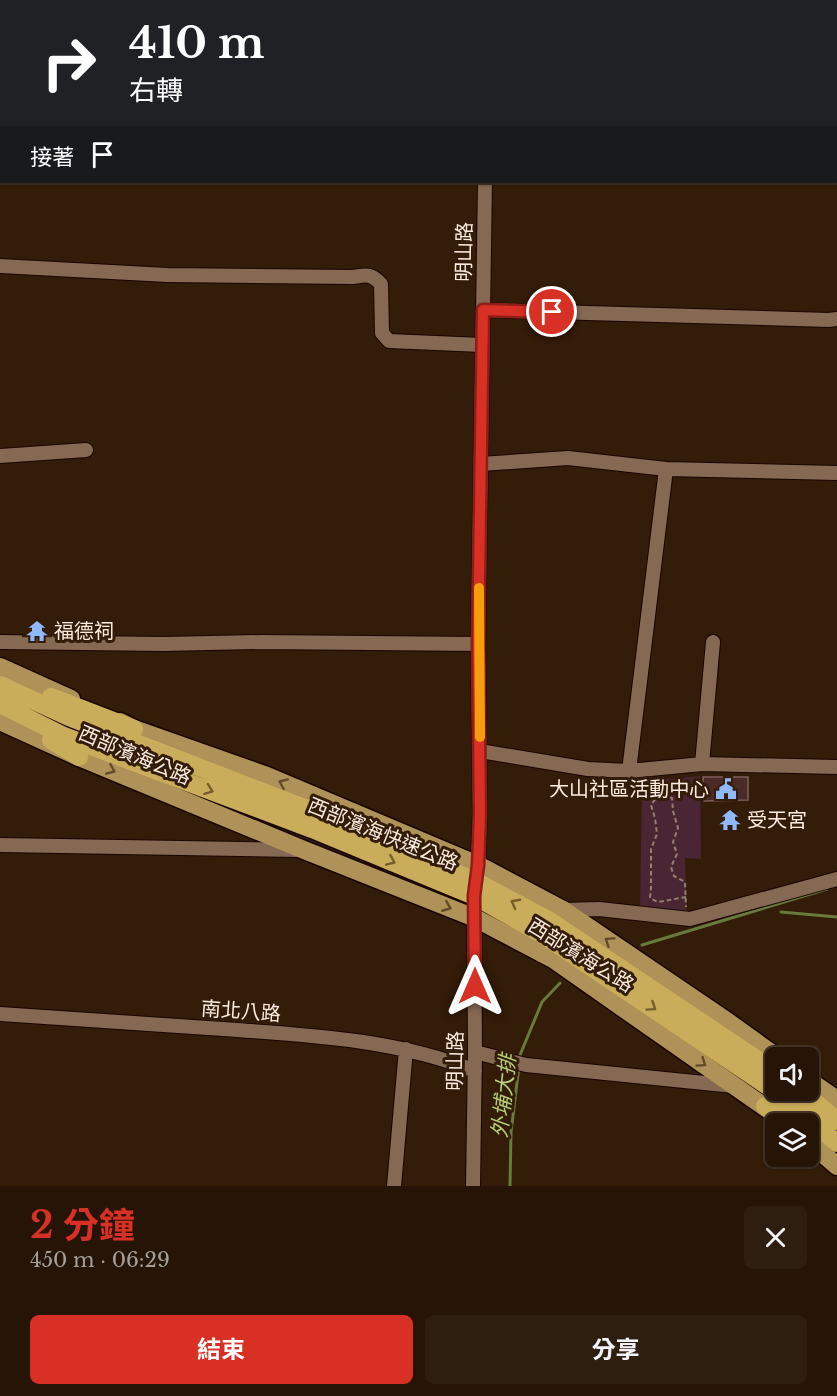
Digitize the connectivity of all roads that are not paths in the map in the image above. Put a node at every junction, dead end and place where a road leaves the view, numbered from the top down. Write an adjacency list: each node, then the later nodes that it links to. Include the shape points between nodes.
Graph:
1 (485, 183): 3 (street, 明山路)
2 (0, 266): 5 (street, via 167,275 374,277 381,284 382,333 389,340)
3 (483, 310): 4 (street); 5 (street, 明山路)
4 (837, 319)
5 (482, 345): 8 (street, 明山路)
6 (86, 450): 7 (street)
7 (0, 456)
8 (481, 464): 9 (street, via 568,458); 13 (street, 明山路)
9 (666, 469): 10 (street); 25 (street)
10 (837, 472)
11 (0, 642): 13 (street)
12 (712, 642): 23 (street)
13 (478, 644): 21 (street, 明山路)
14 (0, 666): 20 (main road, 西部濱海公路)
15 (0, 678): 20 (highway)
16 (0, 685): 29 (highway, 西部濱海快速公路, via 69,717 325,816)
17 (0, 704): 29 (highway, 西部濱海快速公路, one-way to 29, via 64,736 312,829)
18 (0, 711): 22 (highway)
19 (0, 721): 22 (main road, 西部濱海公路)
20 (134, 729): 29 (main road, 西部濱海公路, one-way to 20, via 267,776)
21 (480, 752): 25 (street, via 588,769); 29 (street, 明山路)
22 (79, 757): 27 (main road, 西部濱海公路, one-way to 27)
23 (702, 764): 24 (street); 25 (street)
24 (837, 767)
25 (629, 771)
26 (0, 845): 27 (street)
27 (304, 850): 31 (main road, 西部濱海公路, one-way to 31)
28 (837, 879): 30 (street, via 690,919 599,909)
29 (476, 881): 30 (main road, 西部濱海公路); 31 (street, 明山路); 36 (highway, 西部濱海快速公路, one-way to 29, via 550,921); 49 (highway, 西部濱海快速公路, one-way to 49, via 545,936 781,1095)
30 (562, 910): 35 (main road, 西部濱海公路, one-way to 30, via 719,1015)
31 (475, 918): 34 (street, 明山路); 39 (main road, 西部濱海公路, one-way to 39, via 553,959)
32 (0, 1014): 33 (street, 南北八路, via 312,1035)
33 (406, 1049): 37 (street, 南北八路); 52 (street)
34 (475, 1052): 37 (street, 明山路); 39 (street, via 521,1064)
35 (765, 1052)
36 (765, 1054)
37 (475, 1071): 53 (street, 明山路)
38 (819, 1086): 41 (street)
39 (736, 1087): 45 (main road, 西部濱海公路)
40 (819, 1088): 43 (main road)
41 (837, 1095)
42 (819, 1097): 47 (highway)
43 (837, 1100)
44 (814, 1101): 48 (highway)
45 (765, 1106): 46 (highway)
46 (774, 1113)
47 (837, 1114)
48 (837, 1121)
49 (826, 1148): 50 (main road); 51 (street)
50 (837, 1166)
51 (837, 1170)
52 (394, 1186)
53 (473, 1186)

